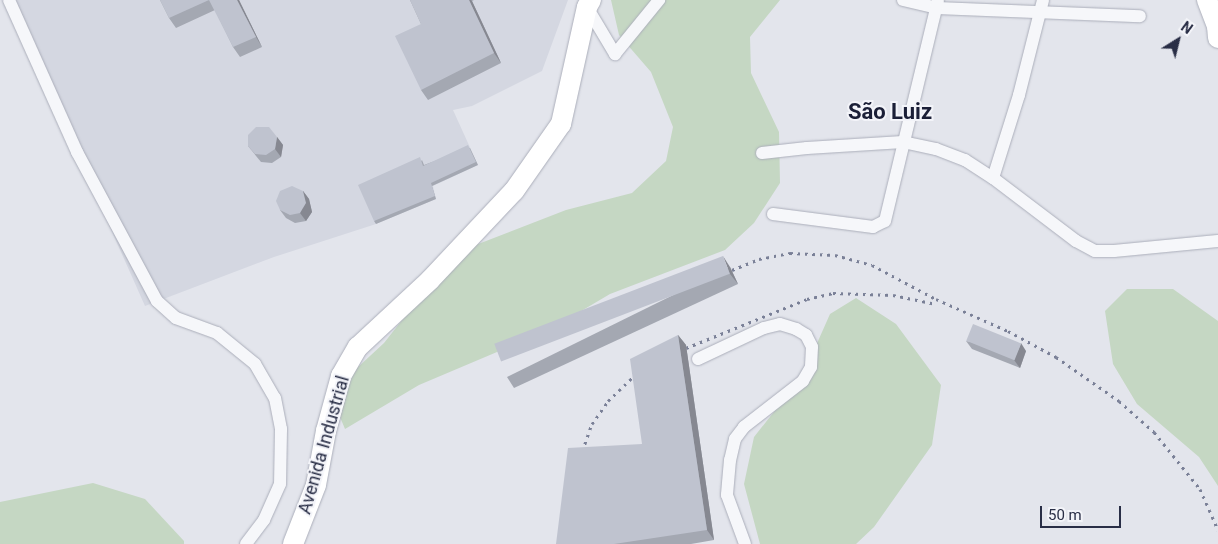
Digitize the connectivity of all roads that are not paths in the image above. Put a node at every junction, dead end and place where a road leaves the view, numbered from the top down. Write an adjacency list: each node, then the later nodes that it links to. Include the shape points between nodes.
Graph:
1 (9, 0): 17 (street, via 77,152 157,301 176,318 217,334 255,364 275,398 281,429 280,484 268,513)
2 (658, 0): 6 (street, via 615,54)
3 (903, 0): 7 (street)
4 (1042, 0): 8 (street)
5 (1207, 0): 10 (main road)
6 (589, 3): 18 (main road, Avenida Industrial, via 561,124 514,191 430,280 358,347 341,376 316,485)
7 (938, 4): 8 (street); 11 (street)
8 (1040, 13): 9 (street); 13 (street, via 1019,96)
9 (1140, 16)
10 (1218, 38)
11 (903, 142): 12 (street); 13 (street, via 965,160); 14 (street, via 885,222 874,227)
12 (762, 153)
13 (993, 178): 15 (street, via 1076,241 1095,251)
14 (773, 214)
15 (1218, 241)
16 (698, 359): 19 (street, via 764,328 780,324 806,335 812,347 811,367 803,381 744,427 732,447 727,495)
17 (246, 544)
18 (293, 544)
19 (745, 544)

